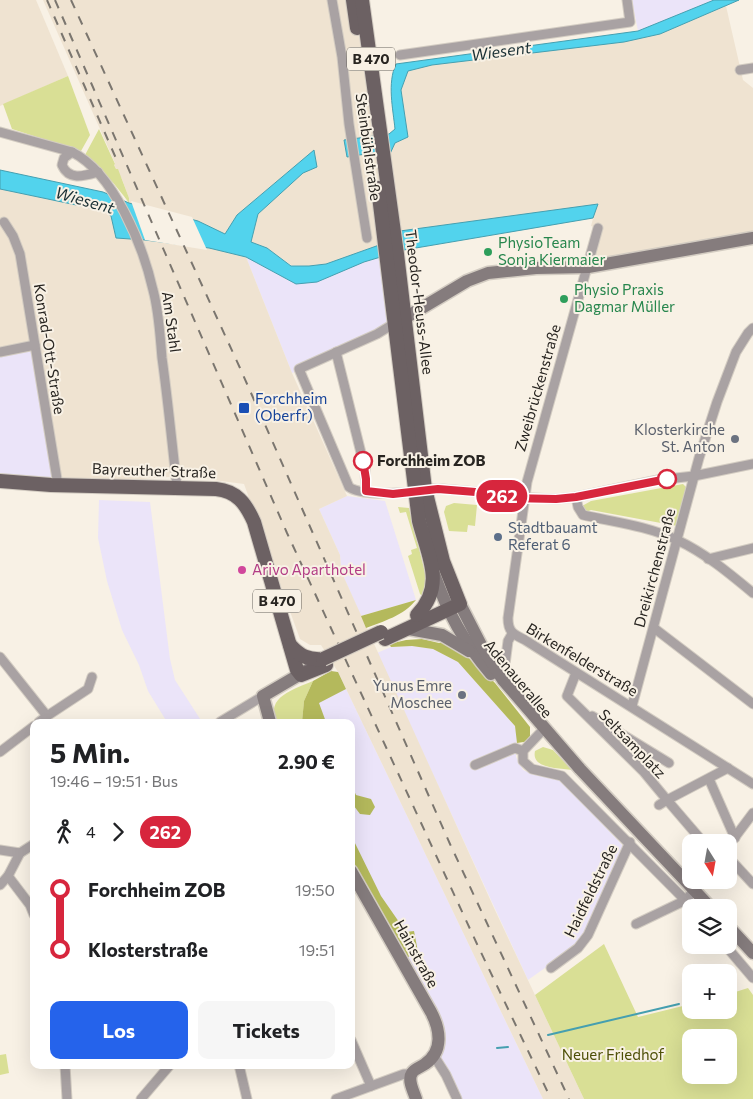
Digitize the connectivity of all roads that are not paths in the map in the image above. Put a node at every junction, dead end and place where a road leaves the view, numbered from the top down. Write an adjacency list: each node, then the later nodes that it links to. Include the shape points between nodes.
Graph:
1 (332, 0): 14 (street, Steinbühlstraße)
2 (352, 0): 8 (main road, Theodor-Heuss-Allee / B 470)
3 (362, 0): 8 (main road, Theodor-Heuss-Allee / B 470)
4 (627, 0): 5 (street, via 630,22)
5 (400, 54)
6 (753, 68): 7 (street)
7 (740, 70)
8 (374, 120): 17 (main road, Theodor-Heuss-Allee / B 470)
9 (0, 132): 10 (street, Am Stahl)
10 (72, 152): 11 (street, Am Stahl); 11 (street, via 64,158 65,172 73,176)
11 (98, 172): 26 (street, Am Stahl, via 114,194 138,240 154,292)
12 (4, 222): 19 (street, Konrad-Ott-Straße, via 20,254)
13 (598, 228): 16 (street, Zweibrückenstraße)
14 (367, 238)
15 (753, 238): 16 (main road)
16 (588, 267): 17 (main road, via 488,273); 30 (street, Zweibrückenstraße, via 549,398)
17 (400, 320): 21 (street); 28 (main road, Theodor-Heuss-Allee / B 470)
18 (753, 328): 23 (street, Dreikirchenstraße, via 736,352 716,402)
19 (35, 345): 20 (street); 25 (street, Konrad-Ott-Straße)
20 (0, 352)
21 (336, 352): 27 (street, via 365,469); 27 (street, via 299,370 348,487)
22 (753, 464): 23 (street)
23 (694, 476): 29 (street); 31 (street, Dreikirchenstraße)
24 (0, 481): 25 (main road, Bayreuther Straße / B 470)
25 (58, 485): 26 (main road, Bayreuther Straße / B 470)
26 (177, 487): 42 (main road, Bayreuther Straße / B 470, via 222,489 238,496 246,504)
27 (366, 491): 28 (street, via 393,494)
28 (420, 491): 30 (street, via 442,489); 34 (main road, Theodor-Heuss-Allee / B 470, via 419,521); 36 (main road, Theodor-Heuss-Allee / B 470, via 443,561)
29 (576, 497): 30 (street); 31 (street, via 584,515 654,531)
30 (524, 498): 40 (street, Birkenfelderstraße, via 508,618)
31 (677, 540): 33 (street); 39 (street, Dreikirchenstraße)
32 (750, 549): 33 (street)
33 (708, 559): 35 (street)
34 (434, 574): 36 (main road, Theodor-Heuss-Allee); 37 (main road, B 470, via 432,592)
35 (753, 593)
36 (452, 603): 37 (main road, B 470); 38 (main road, B 470); 43 (main road, Adenauerallee, via 458,631); 49 (main road, Adenauerallee)
37 (417, 616): 41 (main road, B 470)
38 (409, 628): 41 (main road, B 470); 43 (main road, via 442,635)
39 (654, 628): 51 (street); 52 (street, Dreikirchenstraße)
40 (512, 634): 46 (street, Birkenfelderstraße); 49 (street, via 508,641)
41 (383, 635): 45 (main road, B 470)
42 (290, 645): 45 (main road, via 307,658); 47 (main road, Bayreuther Straße / B 470)
43 (476, 656): 59 (main road, Adenauerallee)
44 (0, 657): 54 (street)
45 (324, 662): 47 (main road, B 470)
46 (576, 673): 52 (street, Birkenfelderstraße); 53 (street, Seltsamplatz, via 567,696)
47 (300, 675): 50 (main road)
48 (92, 677): 54 (street, via 88,690)
49 (503, 680): 65 (main road, Adenauerallee)
50 (263, 696): 56 (street); 57 (main road)
51 (753, 704)
52 (632, 706): 64 (street, Birkenfelderstraße)
53 (577, 707): 62 (street, Seltsamplatz); 68 (street, Seltsamplatz, via 643,771)
54 (47, 716): 55 (street)
55 (43, 719)
56 (225, 719)
57 (269, 719)
58 (30, 729): 61 (street)
59 (541, 732): 60 (street); 65 (main road, Adenauerallee, via 561,755)
60 (523, 751): 63 (street, via 515,748); 73 (street, Haidfeldstraße, via 523,761 532,769 562,776)
61 (0, 752)
62 (669, 763)
63 (475, 765)
64 (728, 768): 66 (street, Seltsamplatz); 67 (street, Birkenfelderstraße)
65 (580, 769): 82 (main road, Adenauerallee)
66 (709, 779): 68 (street, Seltsamplatz); 71 (street)
67 (753, 784)
68 (663, 803): 70 (street, Seltsamplatz)
69 (753, 813): 72 (street)
70 (695, 834)
71 (733, 834)
72 (738, 834)
73 (630, 842): 82 (street, Haidfeldstraße); 88 (street, Haidfeldstraße, via 588,935 578,948)
74 (30, 847): 76 (street)
75 (0, 850): 76 (street)
76 (20, 853): 78 (street)
77 (738, 868): 80 (street)
78 (8, 876): 81 (street); 83 (street)
79 (355, 877): 91 (main road, Hainstraße, via 435,1020 439,1035)
80 (753, 884)
81 (0, 885)
82 (694, 890): 84 (street)
83 (30, 905)
84 (636, 924)
85 (737, 936): 86 (main road)
86 (753, 953)
87 (733, 954): 89 (street)
88 (551, 968)
89 (753, 978)
90 (355, 1049): 96 (street)
91 (434, 1056): 95 (main road); 102 (street)
92 (66, 1069): 97 (street)
93 (167, 1069): 98 (street)
94 (239, 1069): 99 (street)
95 (411, 1074): 96 (street); 101 (main road)
96 (372, 1086): 100 (street)
97 (67, 1099)
98 (141, 1099)
99 (247, 1099)
100 (336, 1099)
101 (416, 1099)
102 (457, 1099)

